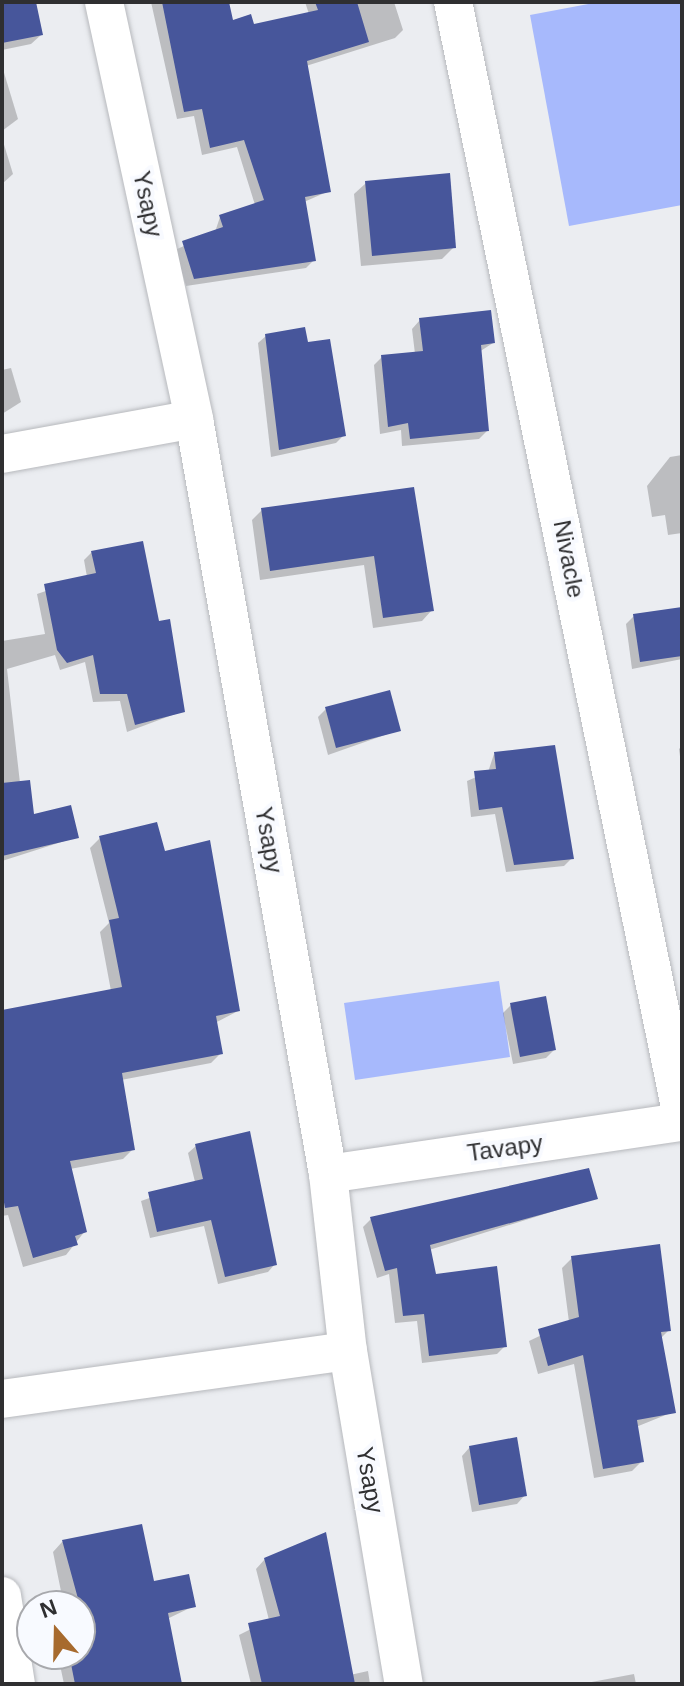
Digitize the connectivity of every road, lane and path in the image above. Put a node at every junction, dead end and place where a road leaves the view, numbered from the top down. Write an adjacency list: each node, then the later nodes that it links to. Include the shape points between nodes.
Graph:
1 (104, 2): 3 (street, Ysapy)
2 (453, 2): 5 (street, Nivacle)
3 (194, 419): 4 (street); 6 (street, Ysapy)
4 (2, 454)
5 (682, 1120): 6 (street, Tavapy)
6 (328, 1174): 7 (street, Ysapy)
7 (348, 1351): 8 (street); 11 (street, Ysapy)
8 (2, 1399)
9 (2, 1596): 10 (street)
10 (16, 1684)
11 (404, 1684)

